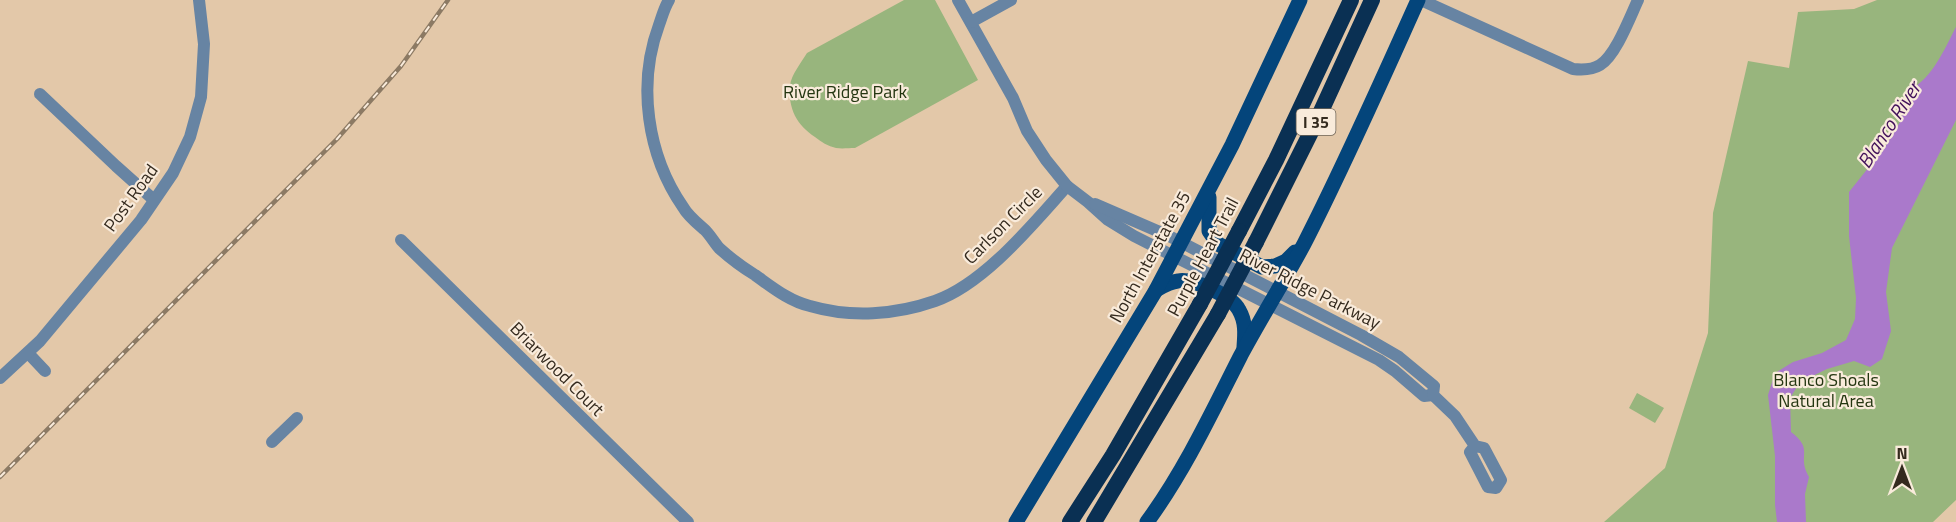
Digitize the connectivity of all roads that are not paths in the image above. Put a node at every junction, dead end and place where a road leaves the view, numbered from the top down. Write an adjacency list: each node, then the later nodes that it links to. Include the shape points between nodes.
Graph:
1 (199, 0): 14 (street, Post Road, via 204,65 199,107 173,173)
2 (669, 0): 12 (street, Carlson Circle, via 652,43 647,77 649,127 660,161 683,209 717,246 792,299 848,314 887,312 937,300 967,285 992,266)
3 (958, 0): 10 (street, River Ridge Parkway)
4 (1011, 0): 10 (street)
5 (1300, 0): 13 (main road, North Interstate 35)
6 (1351, 0): 30 (highway, Purple Heart Trail / I 35, bridge, via 1239,231 1124,436)
7 (1372, 0): 20 (highway, I 35, bridge, via 1318,118)
8 (1420, 0): 9 (street, via 1582,70 1602,64 1610,56); 16 (main road)
9 (1638, 0)
10 (970, 21): 12 (street, River Ridge Parkway, via 1027,131)
11 (40, 94): 14 (street)
12 (1067, 186): 17 (street, River Ridge Parkway, via 1125,231)
13 (1209, 191): 16 (main road, via 1209,231 1218,244 1262,267 1286,261); 17 (main road, North Interstate 35)
14 (154, 200): 21 (street, Post Road)
15 (401, 240): 28 (street, Briarwood Court)
16 (1303, 244): 19 (main road)
17 (1177, 249): 18 (main road, North Interstate 35); 19 (street, River Ridge Parkway)
18 (1156, 290): 22 (main road, via 1178,280 1192,281 1232,300 1245,326); 29 (main road, North Interstate 35)
19 (1273, 298): 22 (main road); 27 (street, River Ridge Parkway, via 1395,371 1424,396 1433,395 1455,416)
20 (1218, 314): 31 (highway, I 35); 32 (highway, via 1204,349)
21 (28, 353): 23 (street); 24 (street, Post Road)
22 (1243, 353): 33 (main road, via 1194,447)
23 (45, 371)
24 (0, 378)
25 (297, 418): 26 (street)
26 (272, 442)
27 (1475, 446)
28 (688, 522)
29 (1016, 522)
30 (1070, 522)
31 (1094, 522)
32 (1108, 522)
33 (1148, 522)

